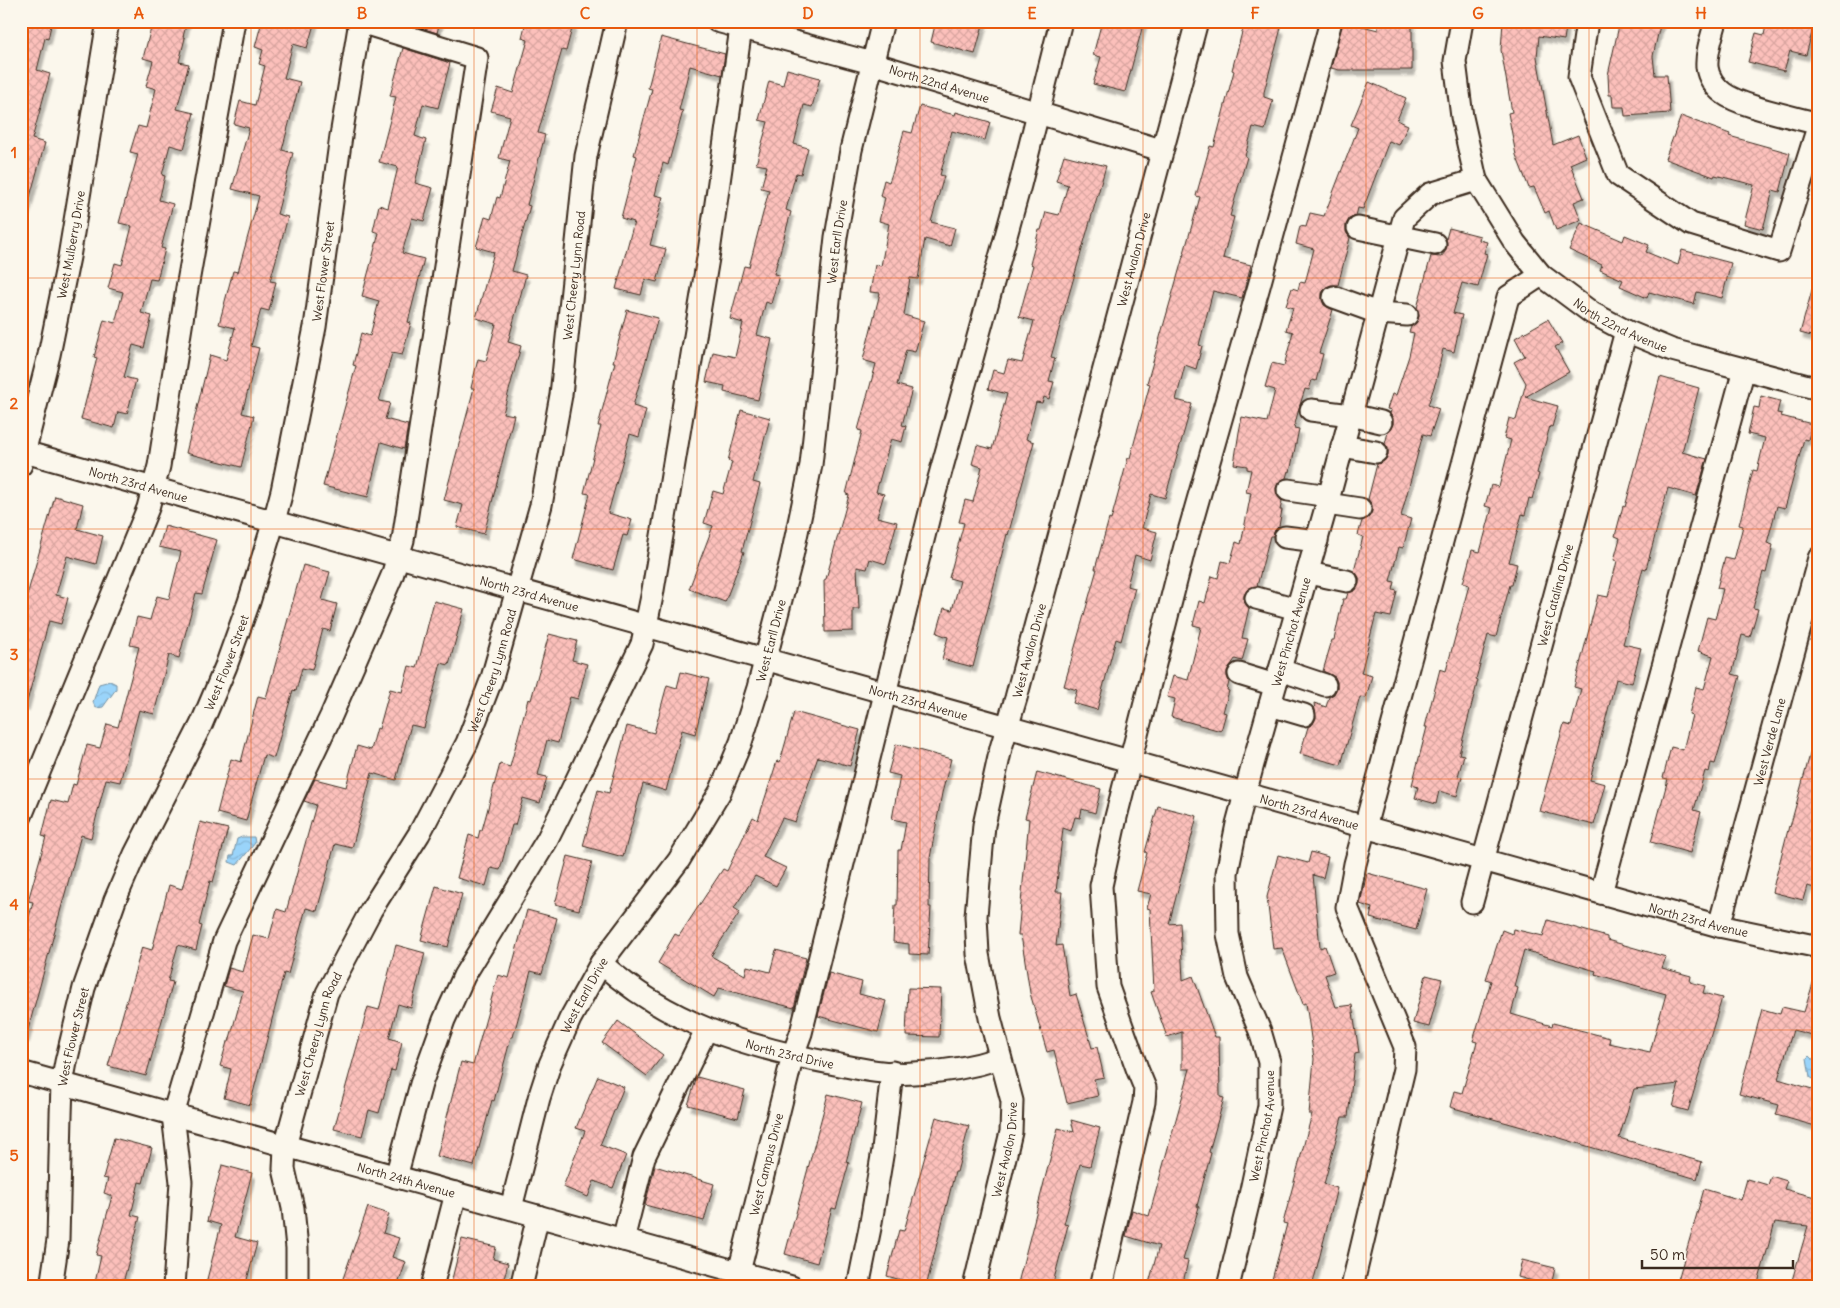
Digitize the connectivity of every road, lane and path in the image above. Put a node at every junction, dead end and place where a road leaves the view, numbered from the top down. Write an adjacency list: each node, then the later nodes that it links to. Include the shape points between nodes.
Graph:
1 (108, 21): 34 (street, West Mulberry Drive, via 70,257)
2 (234, 21): 35 (street)
3 (617, 21): 46 (street, West Cheery Lynn Road, via 586,156 561,395 548,469)
4 (716, 21): 13 (street, North 22nd Avenue)
5 (883, 21): 14 (street, West Earll Drive)
6 (1061, 21): 15 (street, West Campus Drive)
7 (1197, 21): 17 (street, West Avalon Drive)
8 (1331, 21): 57 (street, via 1186,542)
9 (1462, 21): 18 (street, via 1455,61 1462,117)
10 (1587, 21): 16 (street, via 1579,78 1618,175 1692,224 1780,251)
11 (1716, 21): 16 (street, via 1707,69 1712,82 1722,93 1736,101)
12 (359, 22): 39 (street, West Flower Street, via 315,327); 42 (street, via 477,58)
13 (742, 28): 14 (street, North 22nd Avenue); 49 (street, via 709,252)
14 (872, 64): 15 (street, North 22nd Avenue); 50 (street, West Earll Drive, via 851,150 836,237 811,465 791,561)
15 (1038, 113): 17 (street, North 22nd Avenue); 54 (street, West Campus Drive)
16 (1819, 124)
17 (1161, 150): 56 (street, West Avalon Drive)
18 (1476, 180): 20 (street, West Pinchot Avenue, via 1430,194 1404,218); 22 (street, North 22nd Avenue, via 1515,243)
19 (1358, 228): 20 (street)
20 (1399, 236): 21 (street); 24 (street, West Pinchot Avenue)
21 (1435, 244)
22 (1541, 275): 26 (street, North 22nd Avenue, via 1592,313); 60 (street, via 1508,298)
23 (1334, 297): 24 (street)
24 (1378, 313): 25 (street); 30 (street, West Pinchot Avenue)
25 (1407, 316)
26 (1626, 331): 27 (street, North 22nd Avenue, via 1672,350); 61 (street, West Catalina Drive)
27 (1744, 369): 28 (street, North 22nd Avenue); 62 (street)
28 (1819, 389)
29 (1312, 410): 30 (street)
30 (1351, 415): 31 (street); 32 (street, West Pinchot Avenue)
31 (1381, 422)
32 (1342, 446): 33 (street); 37 (street, West Pinchot Avenue)
33 (1376, 452)
34 (23, 456): 35 (street, North 23rd Avenue)
35 (153, 488): 39 (street, North 23rd Avenue); 59 (street)
36 (1288, 490): 37 (street)
37 (1328, 500): 38 (street); 41 (street, West Pinchot Avenue)
38 (1360, 509)
39 (274, 521): 42 (street, North 23rd Avenue); 72 (street, West Flower Street, via 222,674 115,900 84,988)
40 (1285, 537): 41 (street)
41 (1317, 541): 44 (street, West Pinchot Avenue)
42 (399, 557): 46 (street, North 23rd Avenue); 73 (street, via 331,716 224,941)
43 (1819, 558): 64 (street, West Verde Lane)
44 (1308, 573): 45 (street); 48 (street, West Pinchot Avenue)
45 (1347, 581)
46 (517, 590): 49 (street, North 23rd Avenue); 74 (street, West Cheery Lynn Road, via 492,678 467,743 419,834 371,910 327,992)
47 (1256, 598): 48 (street)
48 (1297, 609): 53 (street, West Pinchot Avenue)
49 (646, 626): 50 (street, North 23rd Avenue); 75 (street, via 642,644 621,690 547,840 464,976 448,1011 421,1084)
50 (765, 660): 54 (street, North 23rd Avenue); 66 (street, West Earll Drive, via 740,742 720,792 679,860)
51 (1239, 674): 53 (street)
52 (1325, 685): 53 (street)
53 (1275, 686): 55 (street); 58 (street, West Pinchot Avenue)
54 (884, 694): 56 (street, North 23rd Avenue); 68 (street, West Campus Drive)
55 (1304, 714)
56 (1007, 727): 57 (street, North 23rd Avenue); 69 (street, West Avalon Drive, via 984,825 976,916 978,954)
57 (1131, 762): 58 (street, North 23rd Avenue); 89 (street, via 1101,886 1108,987 1145,1088)
58 (1246, 794): 60 (street, North 23rd Avenue); 90 (street, West Pinchot Avenue, via 1227,873 1228,934 1237,977 1269,1062 1269,1106)
59 (21, 816)
60 (1366, 827): 61 (street, North 23rd Avenue); 91 (street, via 1347,907 1405,1047 1404,1069)
61 (1484, 860): 62 (street, North 23rd Avenue); 63 (street, West Catalina Drive)
62 (1601, 893): 64 (street, North 23rd Avenue)
63 (1472, 902)
64 (1719, 926): 65 (street, North 23rd Avenue)
65 (1819, 947)
66 (600, 963): 67 (street, North 23rd Drive, via 662,1007); 77 (street, West Earll Drive, via 550,1064)
67 (706, 1030): 68 (street, North 23rd Drive); 79 (street, via 644,1157)
68 (793, 1055): 71 (street, North 23rd Drive); 80 (street, West Campus Drive)
69 (1000, 1058): 71 (street, North 23rd Drive, via 913,1074); 88 (street, West Avalon Drive, via 1012,1101 1011,1132)
70 (21, 1072): 72 (street, North 24th Avenue)
71 (892, 1072): 87 (street, via 870,1228)
72 (62, 1084): 73 (street, North 24th Avenue); 81 (street, West Flower Street, via 58,1240)
73 (173, 1114): 74 (street, North 24th Avenue); 82 (street, via 182,1182)
74 (285, 1146): 75 (street, North 24th Avenue); 83 (street, West Cheery Lynn Road, via 284,1169 293,1208 297,1248)
75 (396, 1177): 76 (street, North 24th Avenue)
76 (456, 1193): 77 (street, North 24th Avenue); 84 (street)
77 (510, 1208): 78 (street, North 24th Avenue)
78 (538, 1216): 79 (street, North 24th Avenue); 85 (street)
79 (623, 1240): 80 (street, North 24th Avenue)
80 (739, 1272): 86 (street, North 24th Avenue)
81 (51, 1287)
82 (174, 1287)
83 (297, 1287)
84 (432, 1287)
85 (521, 1287)
86 (792, 1287)
87 (858, 1287)
88 (974, 1287)
89 (1101, 1287)
90 (1228, 1287)
91 (1352, 1287)

